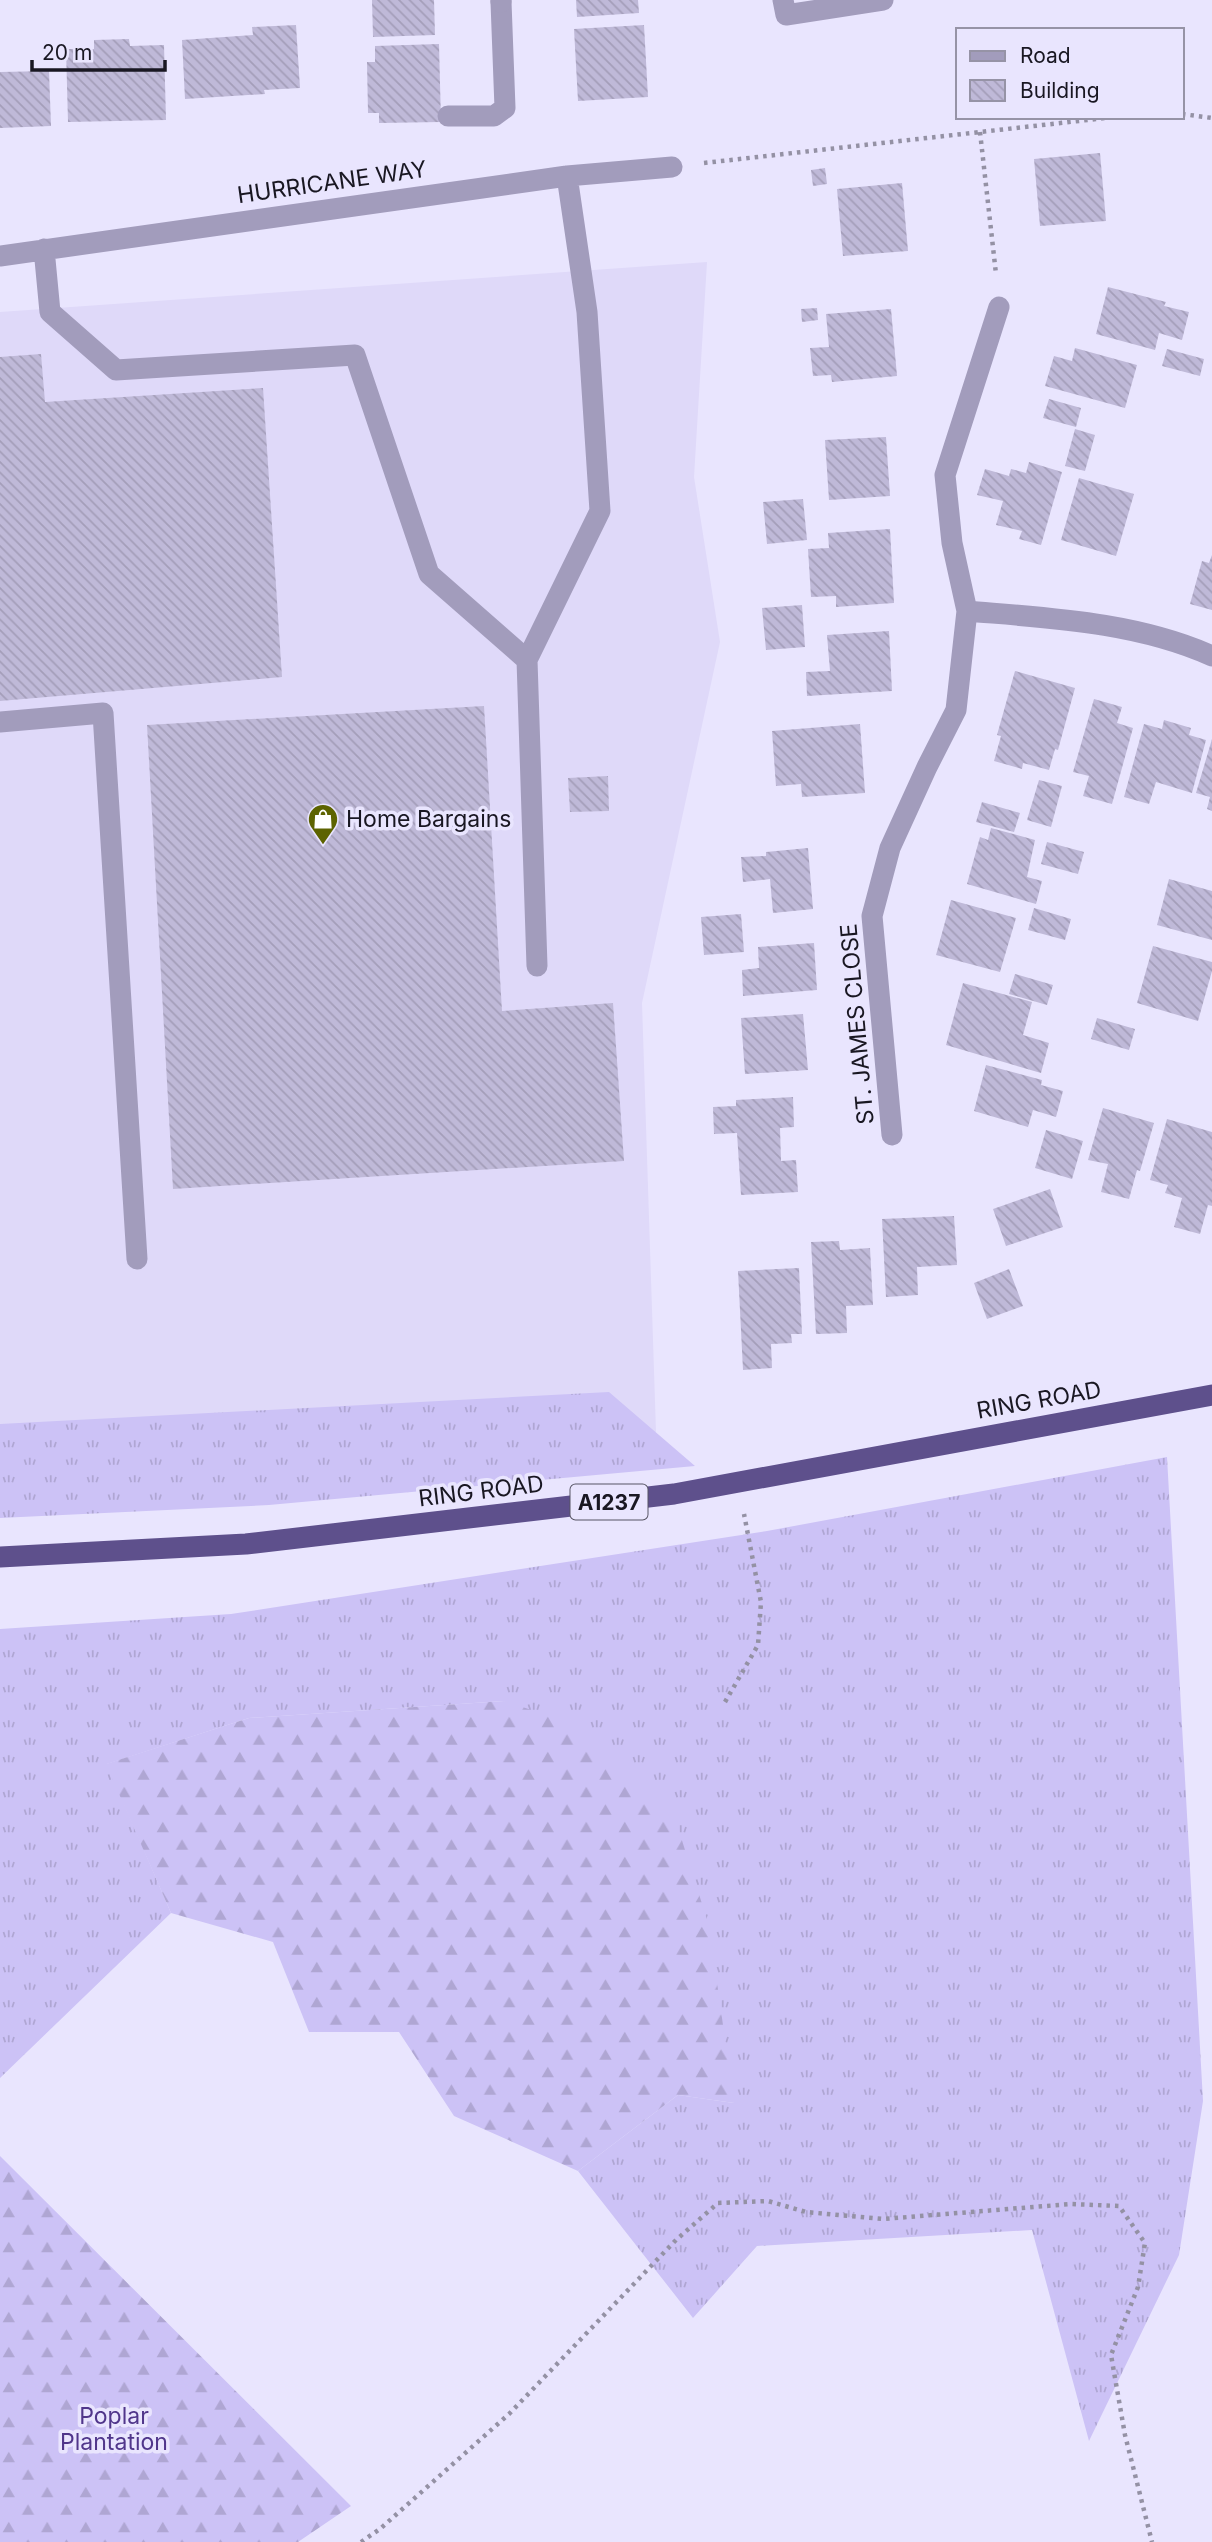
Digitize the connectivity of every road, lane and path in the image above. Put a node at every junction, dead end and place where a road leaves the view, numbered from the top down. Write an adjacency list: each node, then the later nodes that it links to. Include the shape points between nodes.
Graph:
1 (783, 0): 2 (street, via 786,15)
2 (883, 0)
3 (501, 1): 5 (street, via 505,108 494,116)
4 (1184, 114): 6 (path)
5 (449, 116)
6 (1212, 118)
7 (1096, 119): 8 (path)
8 (980, 132): 9 (path); 13 (path)
9 (672, 167): 10 (street, HURRICANE WAY)
10 (567, 176): 11 (street, HURRICANE WAY); 16 (street, via 587,312 600,511)
11 (44, 250): 12 (street, HURRICANE WAY); 16 (street, via 50,312 116,370 355,355 429,574)
12 (0, 256)
13 (999, 307): 14 (street, ST. JAMES CLOSE, via 945,475 952,543)
14 (967, 611): 15 (street, via 1080,620 1187,645); 19 (street, ST. JAMES CLOSE, via 956,710 890,848 872,916)
15 (1212, 656)
16 (527, 660): 18 (street)
17 (0, 722): 20 (street, via 103,713)
18 (537, 966)
19 (892, 1135)
20 (137, 1259)
21 (1212, 1395): 22 (highway, RING ROAD / A1237)
22 (738, 1482): 23 (highway, RING ROAD / A1237, via 246,1544); 24 (path, via 761,1602 758,1645)
23 (0, 1557)
24 (725, 1702)
25 (361, 2542): 26 (path, via 509,2414 676,2240 718,2203 768,2201 806,2212 883,2219 1071,2204 1119,2206 1145,2243 1138,2287 1111,2355)
26 (1152, 2542)

